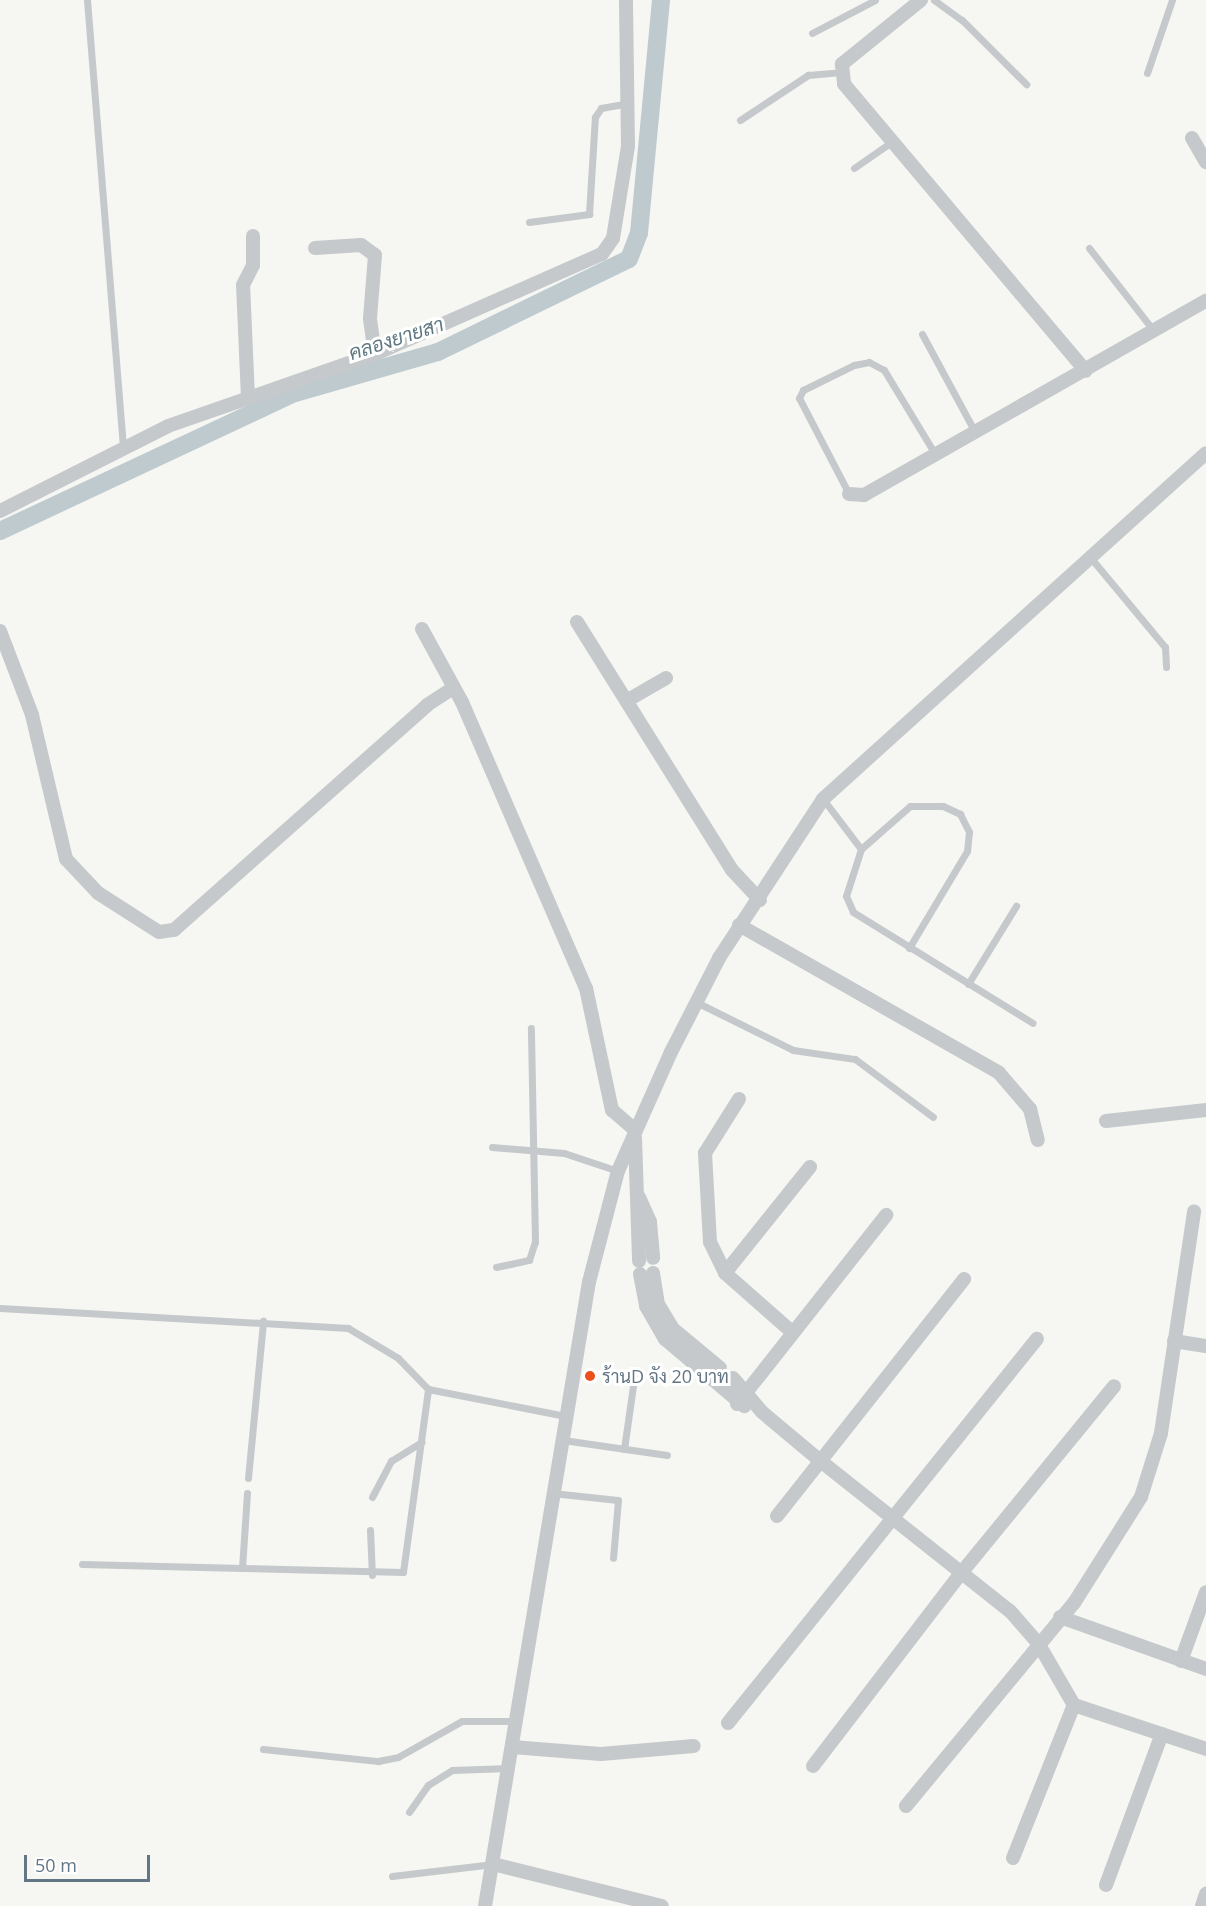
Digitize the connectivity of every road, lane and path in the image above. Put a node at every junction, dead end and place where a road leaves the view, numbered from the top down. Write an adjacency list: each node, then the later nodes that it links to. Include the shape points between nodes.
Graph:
1 (87, 0): 28 (lane)
2 (626, 0): 11 (street)
3 (876, 0): 7 (lane)
4 (921, 0): 8 (street, via 847,59)
5 (933, 0): 10 (lane, via 962,20)
6 (1172, 0): 9 (lane)
7 (812, 33)
8 (841, 72): 12 (lane, via 808,75); 14 (street)
9 (1147, 73)
10 (1026, 84)
11 (630, 102): 17 (lane, via 601,108 595,117 589,214); 24 (street, via 628,147 609,246)
12 (740, 120)
13 (1192, 138): 15 (street)
14 (890, 143): 16 (lane); 25 (street)
15 (1206, 162)
16 (854, 168)
17 (529, 222)
18 (253, 236): 26 (street, via 253,266 243,285)
19 (315, 248): 24 (street, via 361,245 375,255 370,319)
20 (1089, 248): 22 (lane)
21 (1206, 301): 22 (street)
22 (1153, 330): 25 (street)
23 (922, 334): 27 (lane)
24 (375, 354): 26 (street)
25 (1086, 371): 27 (street)
26 (248, 398): 28 (street)
27 (975, 432): 30 (street)
28 (123, 445): 32 (street)
29 (1206, 453): 33 (street)
30 (935, 454): 31 (street, via 864,495); 31 (lane, via 884,370 869,362 854,365 802,390 800,398)
31 (849, 494)
32 (0, 511)
33 (1090, 557): 37 (lane, via 1165,646); 41 (street)
34 (577, 622): 40 (street)
35 (422, 629): 39 (street)
36 (0, 632): 39 (street, via 32,715 66,860 98,893 159,932 174,930 426,705)
37 (1166, 667)
38 (666, 678): 40 (street)
39 (453, 688): 55 (street, via 586,988 612,1110)
40 (628, 700): 43 (street, via 732,870)
41 (823, 799): 42 (lane); 43 (street, via 796,835)
42 (861, 849): 46 (lane, via 847,903 853,912); 46 (lane, via 910,806 943,806 960,814 969,832 967,851)
43 (760, 900): 45 (street)
44 (1016, 906): 47 (lane)
45 (739, 925): 48 (street); 56 (street, via 999,1073 1030,1109)
46 (909, 948): 47 (lane)
47 (968, 984): 49 (lane)
48 (696, 1002): 53 (lane, via 793,1050 855,1059); 55 (street)
49 (1033, 1023)
50 (531, 1028): 58 (lane)
51 (739, 1099): 64 (street, via 712,1137 704,1172 710,1242)
52 (1206, 1110): 54 (street)
53 (933, 1117)
54 (1106, 1120)
55 (635, 1132): 60 (street); 69 (street, via 646,1267)
56 (1038, 1140)
57 (492, 1147): 58 (lane)
58 (534, 1149): 60 (lane); 63 (lane, via 534,1254 523,1263)
59 (810, 1167): 64 (street)
60 (618, 1171): 81 (street, via 589,1282)
61 (1194, 1211): 71 (street)
62 (886, 1215): 68 (street)
63 (496, 1267)
64 (725, 1273): 68 (street)
65 (964, 1280): 86 (street)
66 (0, 1308): 67 (lane)
67 (264, 1321): 77 (lane, via 357,1331 399,1359); 87 (lane)
68 (792, 1332): 78 (street)
69 (669, 1334): 73 (street); 79 (street)
70 (1037, 1339): 92 (street)
71 (1174, 1341): 72 (street); 100 (street, via 1161,1433 1141,1497 1103,1562)
72 (1206, 1346)
73 (720, 1368)
74 (733, 1378): 78 (street)
75 (633, 1386): 84 (lane)
76 (1114, 1386): 97 (street)
77 (428, 1389): 81 (lane); 83 (lane)
78 (747, 1391): 79 (street); 80 (street)
79 (737, 1404): 80 (street)
80 (762, 1412): 86 (street)
81 (564, 1416): 82 (street)
82 (561, 1440): 84 (lane); 89 (street)
83 (422, 1442): 90 (lane, via 391,1461); 98 (lane, via 408,1566 400,1574)
84 (624, 1449): 85 (lane)
85 (667, 1455)
86 (818, 1459): 91 (street); 92 (street)
87 (248, 1478)
88 (247, 1493): 96 (lane)
89 (552, 1493): 94 (lane, via 618,1500); 105 (street)
90 (372, 1497)
91 (777, 1516)
92 (893, 1518): 97 (street); 106 (street)
93 (370, 1530): 98 (lane)
94 (613, 1558)
95 (82, 1563): 96 (lane)
96 (242, 1568): 98 (lane)
97 (962, 1572): 101 (street); 112 (street)
98 (372, 1575)
99 (1206, 1592): 102 (street)
100 (1060, 1617): 101 (street); 102 (street)
101 (1038, 1642): 104 (street); 114 (street)
102 (1181, 1660): 103 (street)
103 (1206, 1669)
104 (1074, 1705): 107 (street); 116 (street)
105 (516, 1721): 109 (street); 110 (lane, via 462,1721 398,1757 378,1761)
106 (728, 1723)
107 (1162, 1734): 111 (street); 119 (street)
108 (694, 1746): 109 (street, via 601,1754)
109 (512, 1747): 113 (street)
110 (263, 1749)
111 (1206, 1749)
112 (813, 1766)
113 (508, 1768): 115 (lane, via 452,1770 428,1785); 117 (street)
114 (906, 1806)
115 (409, 1812)
116 (1013, 1858)
117 (494, 1864): 118 (lane); 121 (street); 122 (street)
118 (392, 1876)
119 (1106, 1886)
120 (1206, 1894): 123 (street)
121 (485, 1906)
122 (662, 1906)
123 (1202, 1906)

